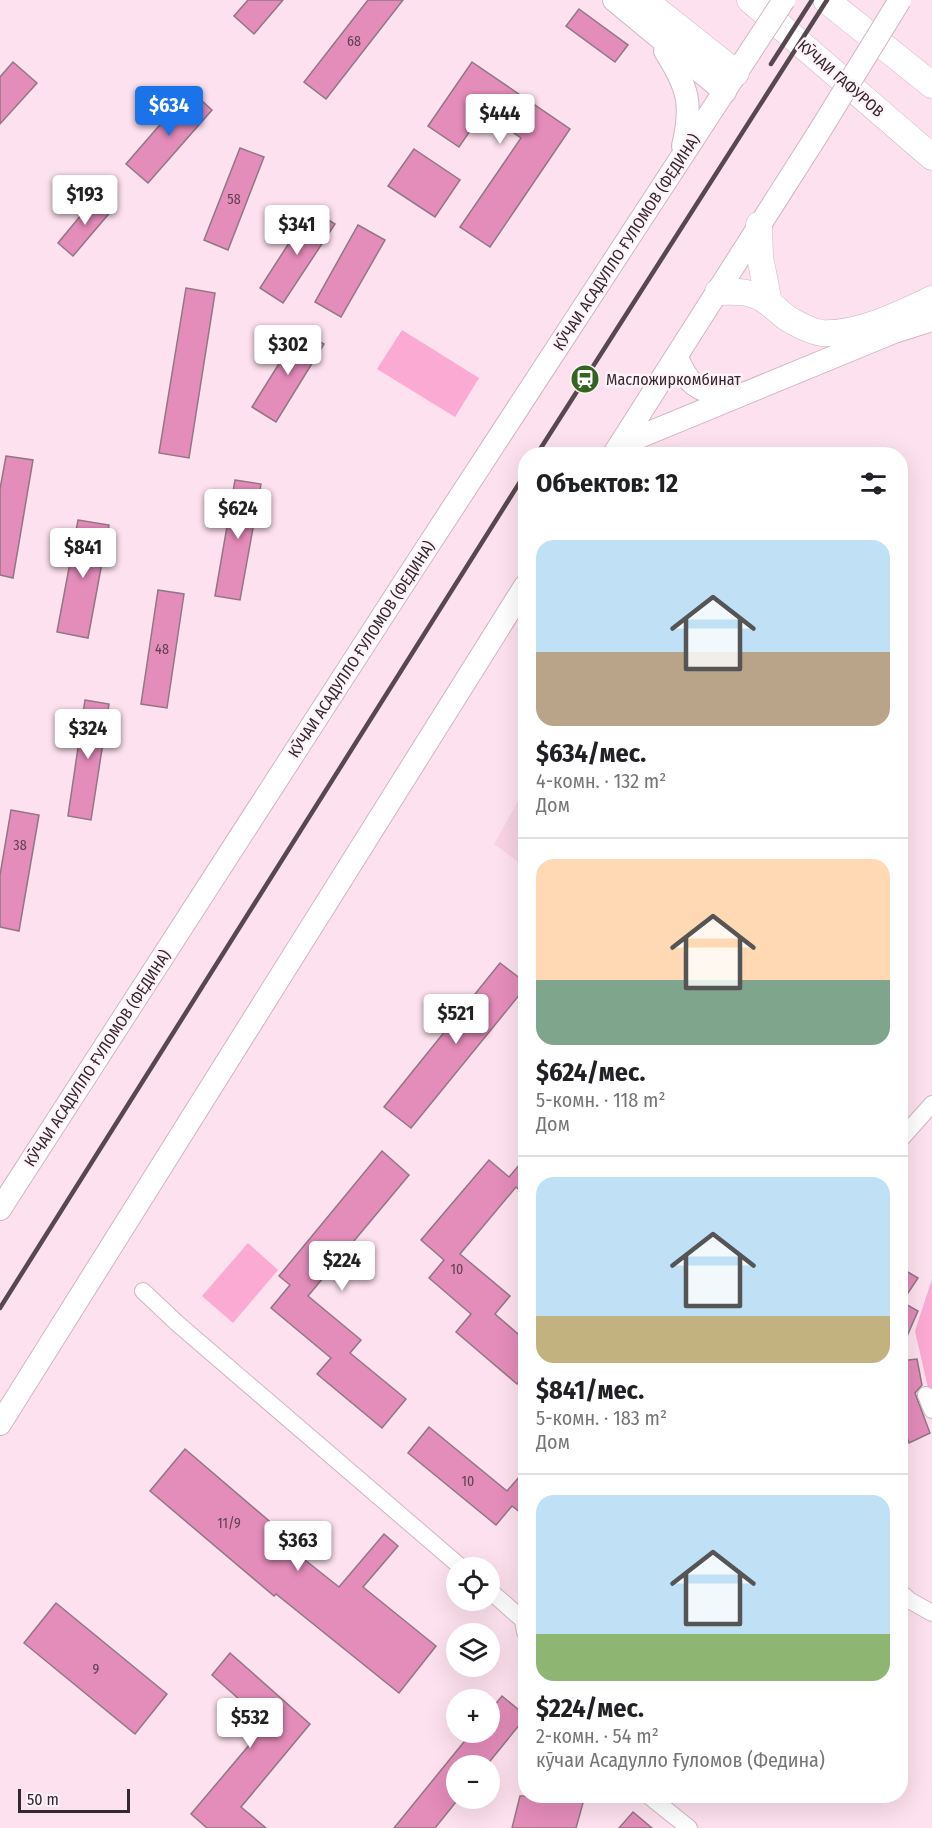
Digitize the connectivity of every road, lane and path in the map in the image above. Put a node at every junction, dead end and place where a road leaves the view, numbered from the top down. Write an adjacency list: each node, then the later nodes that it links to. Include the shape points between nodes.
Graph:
1 (614, 0): 7 (street)
2 (644, 0): 8 (main road)
3 (750, 0): 11 (main road, КӮЧАИ ГАФУРОВ)
4 (784, 0): 8 (street, КӮЧАИ АСАДУЛЛО ҒУЛОМОВ (ФЕДИНА), bridge)
5 (825, 0): 9 (main road)
6 (900, 0): 12 (street, bridge)
7 (654, 34): 8 (street); 10 (street, via 679,72 688,99)
8 (730, 83): 10 (street, КӮЧАИ АСАДУЛЛО ҒУЛОМОВ (ФЕДИНА))
9 (932, 86)
10 (681, 157): 24 (street, КӮЧАИ АСАДУЛЛО ҒУЛОМОВ (ФЕДИНА))
11 (932, 157)
12 (759, 225): 13 (street); 15 (main road, via 760,257)
13 (718, 292): 15 (main road, via 742,291); 17 (street)
14 (932, 298): 15 (main road, via 905,313 847,331 821,333 790,321)
15 (769, 303)
16 (932, 320): 18 (street)
17 (676, 357): 18 (street, via 690,381 703,390); 19 (street)
18 (730, 398): 20 (street)
19 (619, 447)
20 (622, 447)
21 (518, 597): 26 (street)
22 (932, 1104): 23 (street)
23 (908, 1131)
24 (3, 1196)
25 (143, 1291): 27 (street)
26 (0, 1424)
27 (449, 1557)
28 (908, 1599): 30 (street)
29 (500, 1601): 31 (street)
30 (932, 1613)
31 (518, 1618)
32 (658, 1803): 33 (street)
33 (689, 1828)

